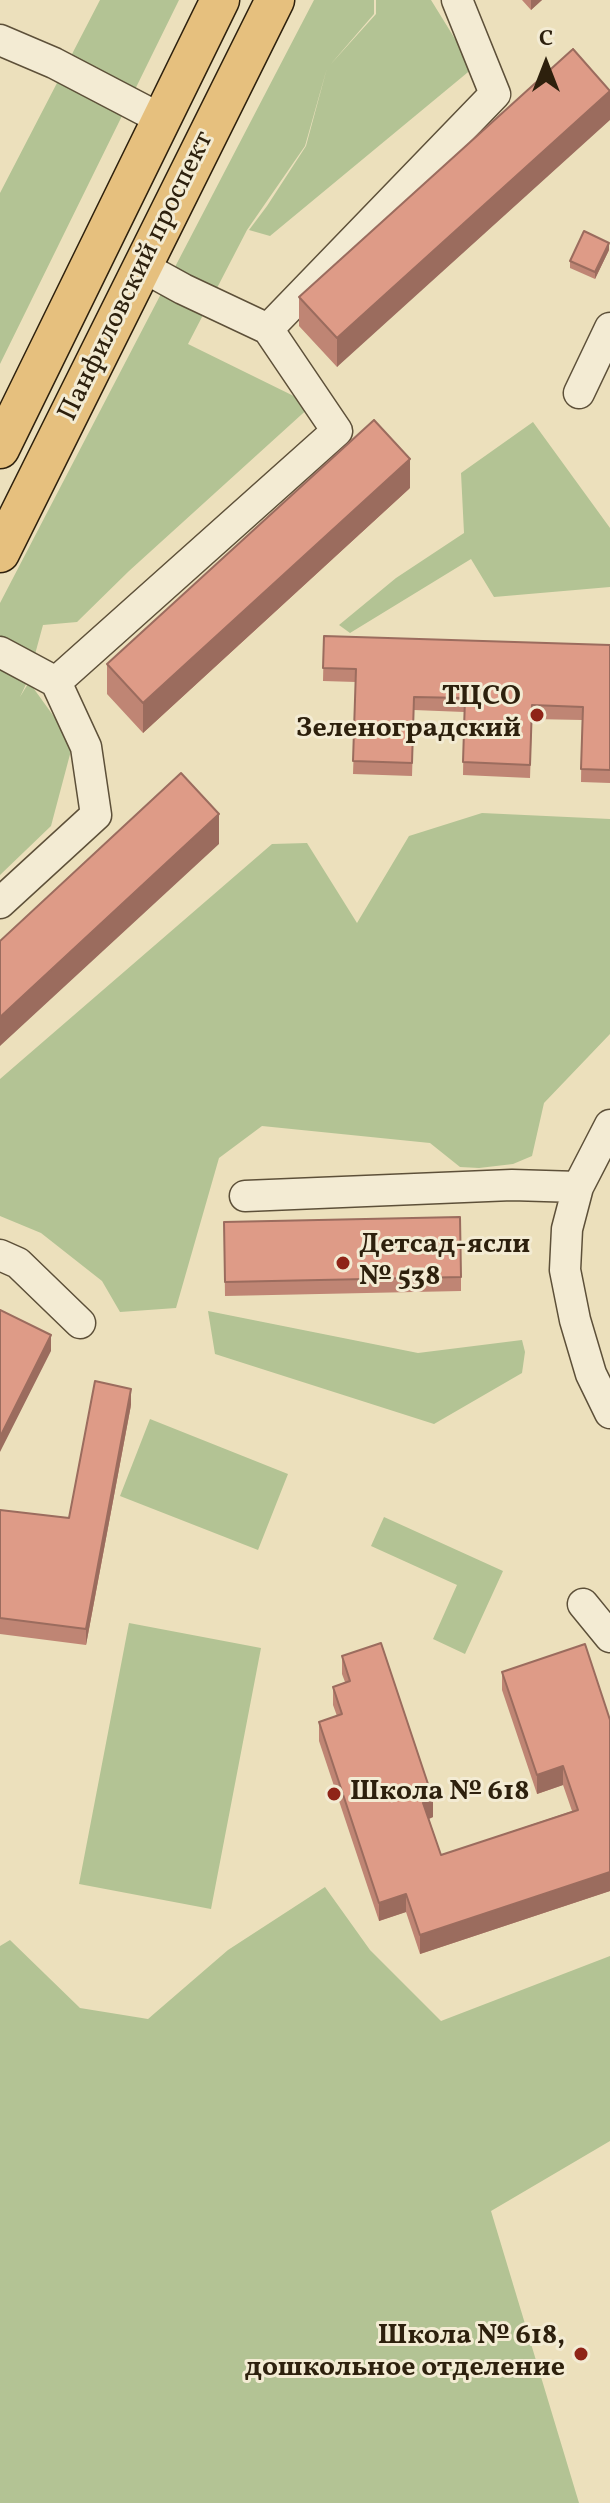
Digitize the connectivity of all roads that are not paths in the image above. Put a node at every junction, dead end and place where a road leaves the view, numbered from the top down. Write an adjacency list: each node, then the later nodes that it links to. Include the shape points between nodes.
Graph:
1 (220, 0): 5 (main road, Панфиловский проспект)
2 (275, 0): 6 (main road, Панфиловский проспект)
3 (457, 0): 8 (street, via 495,94)
4 (0, 40): 5 (street)
5 (161, 119): 10 (main road, Панфиловский проспект)
6 (143, 267): 8 (street); 11 (main road, Панфиловский проспект)
7 (610, 328): 9 (street)
8 (268, 329): 13 (street, via 337,431)
9 (579, 393)
10 (0, 449)
11 (0, 553)
12 (0, 652): 13 (street)
13 (56, 682): 14 (street, via 86,747 96,815)
14 (0, 903)
15 (610, 1125): 16 (street)
16 (578, 1187): 17 (street); 20 (street, via 567,1229 565,1270 591,1374)
17 (245, 1196)
18 (0, 1255): 19 (street, via 18,1263)
19 (80, 1323)
20 (610, 1413)
21 (583, 1604): 22 (street)
22 (610, 1637)

